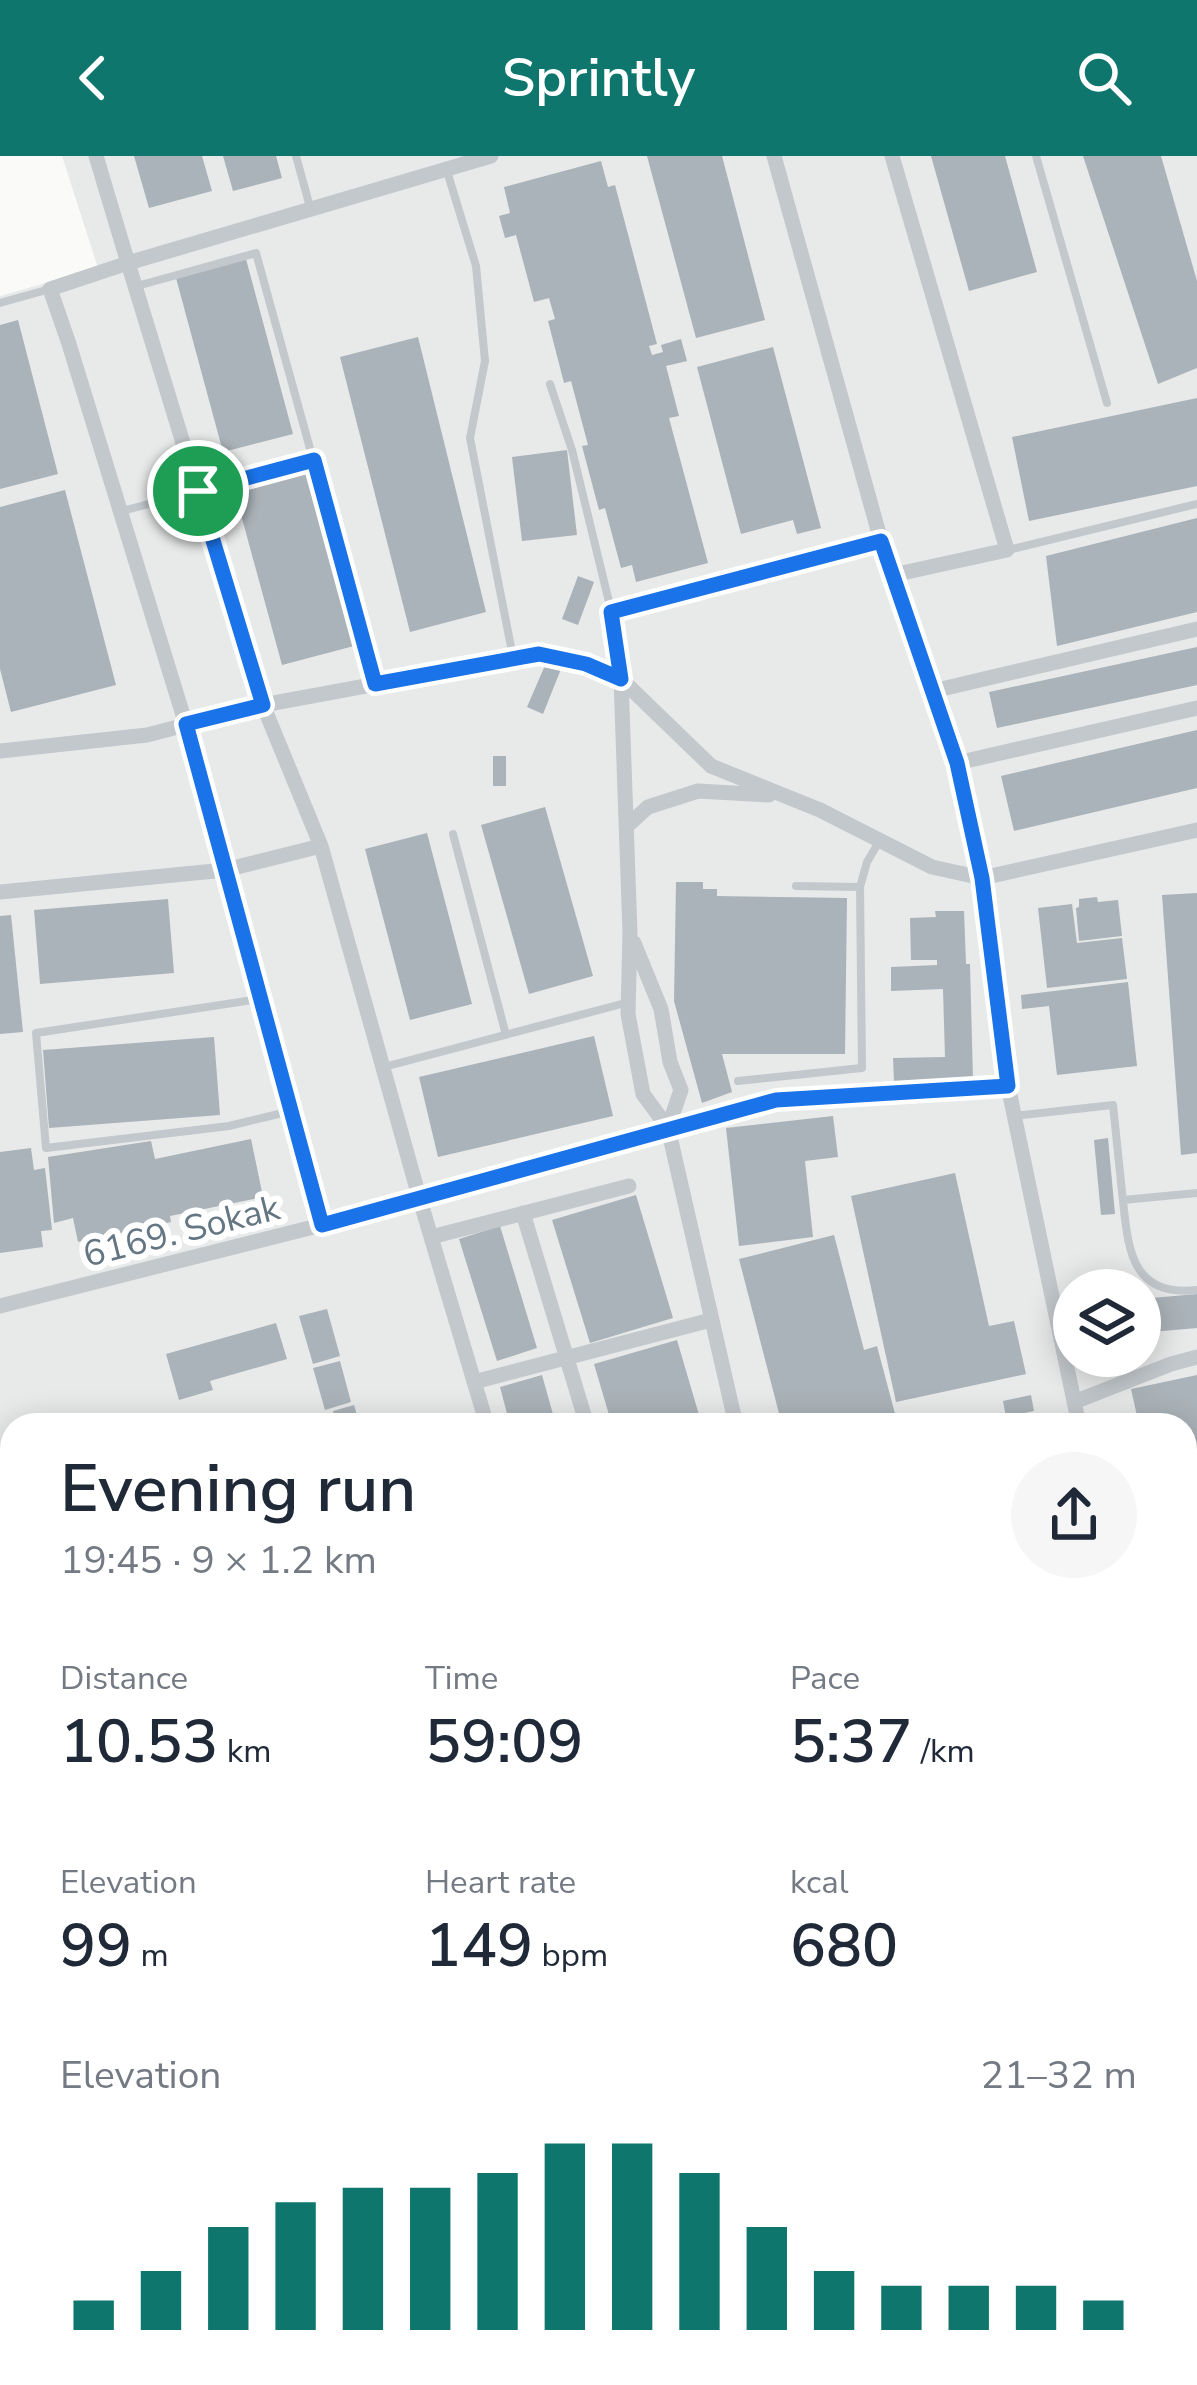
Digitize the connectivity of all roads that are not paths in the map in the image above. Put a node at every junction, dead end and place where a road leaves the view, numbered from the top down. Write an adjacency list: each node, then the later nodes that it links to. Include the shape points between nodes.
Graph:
1 (95, 156): 9 (street)
2 (296, 156): 8 (lane)
3 (491, 156): 7 (street)
4 (774, 156): 19 (street)
5 (892, 156): 20 (street)
6 (1036, 156): 14 (lane)
7 (446, 168): 8 (street); 24 (lane, via 476,266 485,362 470,438)
8 (311, 208): 9 (street)
9 (128, 263): 10 (street); 11 (street)
10 (135, 286): 15 (lane, via 256,253); 16 (street)
11 (50, 289): 12 (lane); 18 (street)
12 (0, 303)
13 (550, 384): 22 (lane)
14 (1107, 403)
15 (314, 460): 16 (lane); 26 (lane)
16 (198, 491): 18 (lane); 28 (street)
17 (1197, 504): 20 (lane)
18 (121, 512): 30 (street)
19 (881, 541): 21 (street); 22 (street)
20 (1007, 550): 21 (street)
21 (893, 575): 27 (street)
22 (611, 612): 25 (street)
23 (1197, 629): 27 (street)
24 (514, 658): 25 (street, via 539,654); 26 (street)
25 (621, 679): 33 (street, via 710,766); 34 (street)
26 (375, 684): 28 (street)
27 (933, 691): 32 (street)
28 (263, 705): 30 (street); 38 (street)
29 (1197, 708): 32 (street)
30 (186, 724): 31 (street); 39 (street)
31 (0, 751)
32 (957, 763): 40 (street)
33 (784, 796): 34 (street, via 698,791 648,807); 37 (street)
34 (626, 827): 44 (street)
35 (1197, 830): 40 (street)
36 (453, 834): 47 (lane)
37 (880, 840): 40 (street, via 932,867); 42 (lane)
38 (321, 846): 39 (street); 48 (street)
39 (226, 870): 43 (street); 45 (street)
40 (982, 878): 50 (street)
41 (796, 886): 42 (lane)
42 (860, 886): 49 (lane, via 862,1068)
43 (0, 892)
44 (630, 933): 46 (street); 53 (street, via 661,1009 681,1090)
45 (261, 999): 51 (street); 51 (lane, via 35,1033 46,1148)
46 (629, 1001): 47 (lane); 53 (street, via 643,1094)
47 (506, 1035): 48 (lane)
48 (383, 1068): 56 (street)
49 (738, 1081)
50 (1008, 1086): 52 (street); 53 (street, 6169. Sokak, via 776,1100)
51 (291, 1111): 59 (street)
52 (1015, 1117): 57 (lane, via 1113,1105); 67 (street)
53 (668, 1128): 56 (street, 6169. Sokak); 63 (street)
54 (629, 1186): 58 (street)
55 (1197, 1193): 57 (lane)
56 (420, 1200): 59 (street, 6169. Sokak); 60 (street)
57 (1123, 1200): 61 (lane, via 1138,1269 1165,1288)
58 (523, 1213): 60 (street); 65 (street)
59 (322, 1225): 62 (street, 6169. Sokak)
60 (431, 1237): 66 (street)
61 (1197, 1290)
62 (0, 1306)
63 (711, 1320): 65 (street); 70 (street)
64 (1197, 1357): 67 (street)
65 (567, 1358): 66 (street); 69 (street)
66 (474, 1382): 68 (street)
67 (1074, 1402): 71 (street)
68 (483, 1413)
69 (583, 1413)
70 (733, 1413)
71 (1076, 1413)

